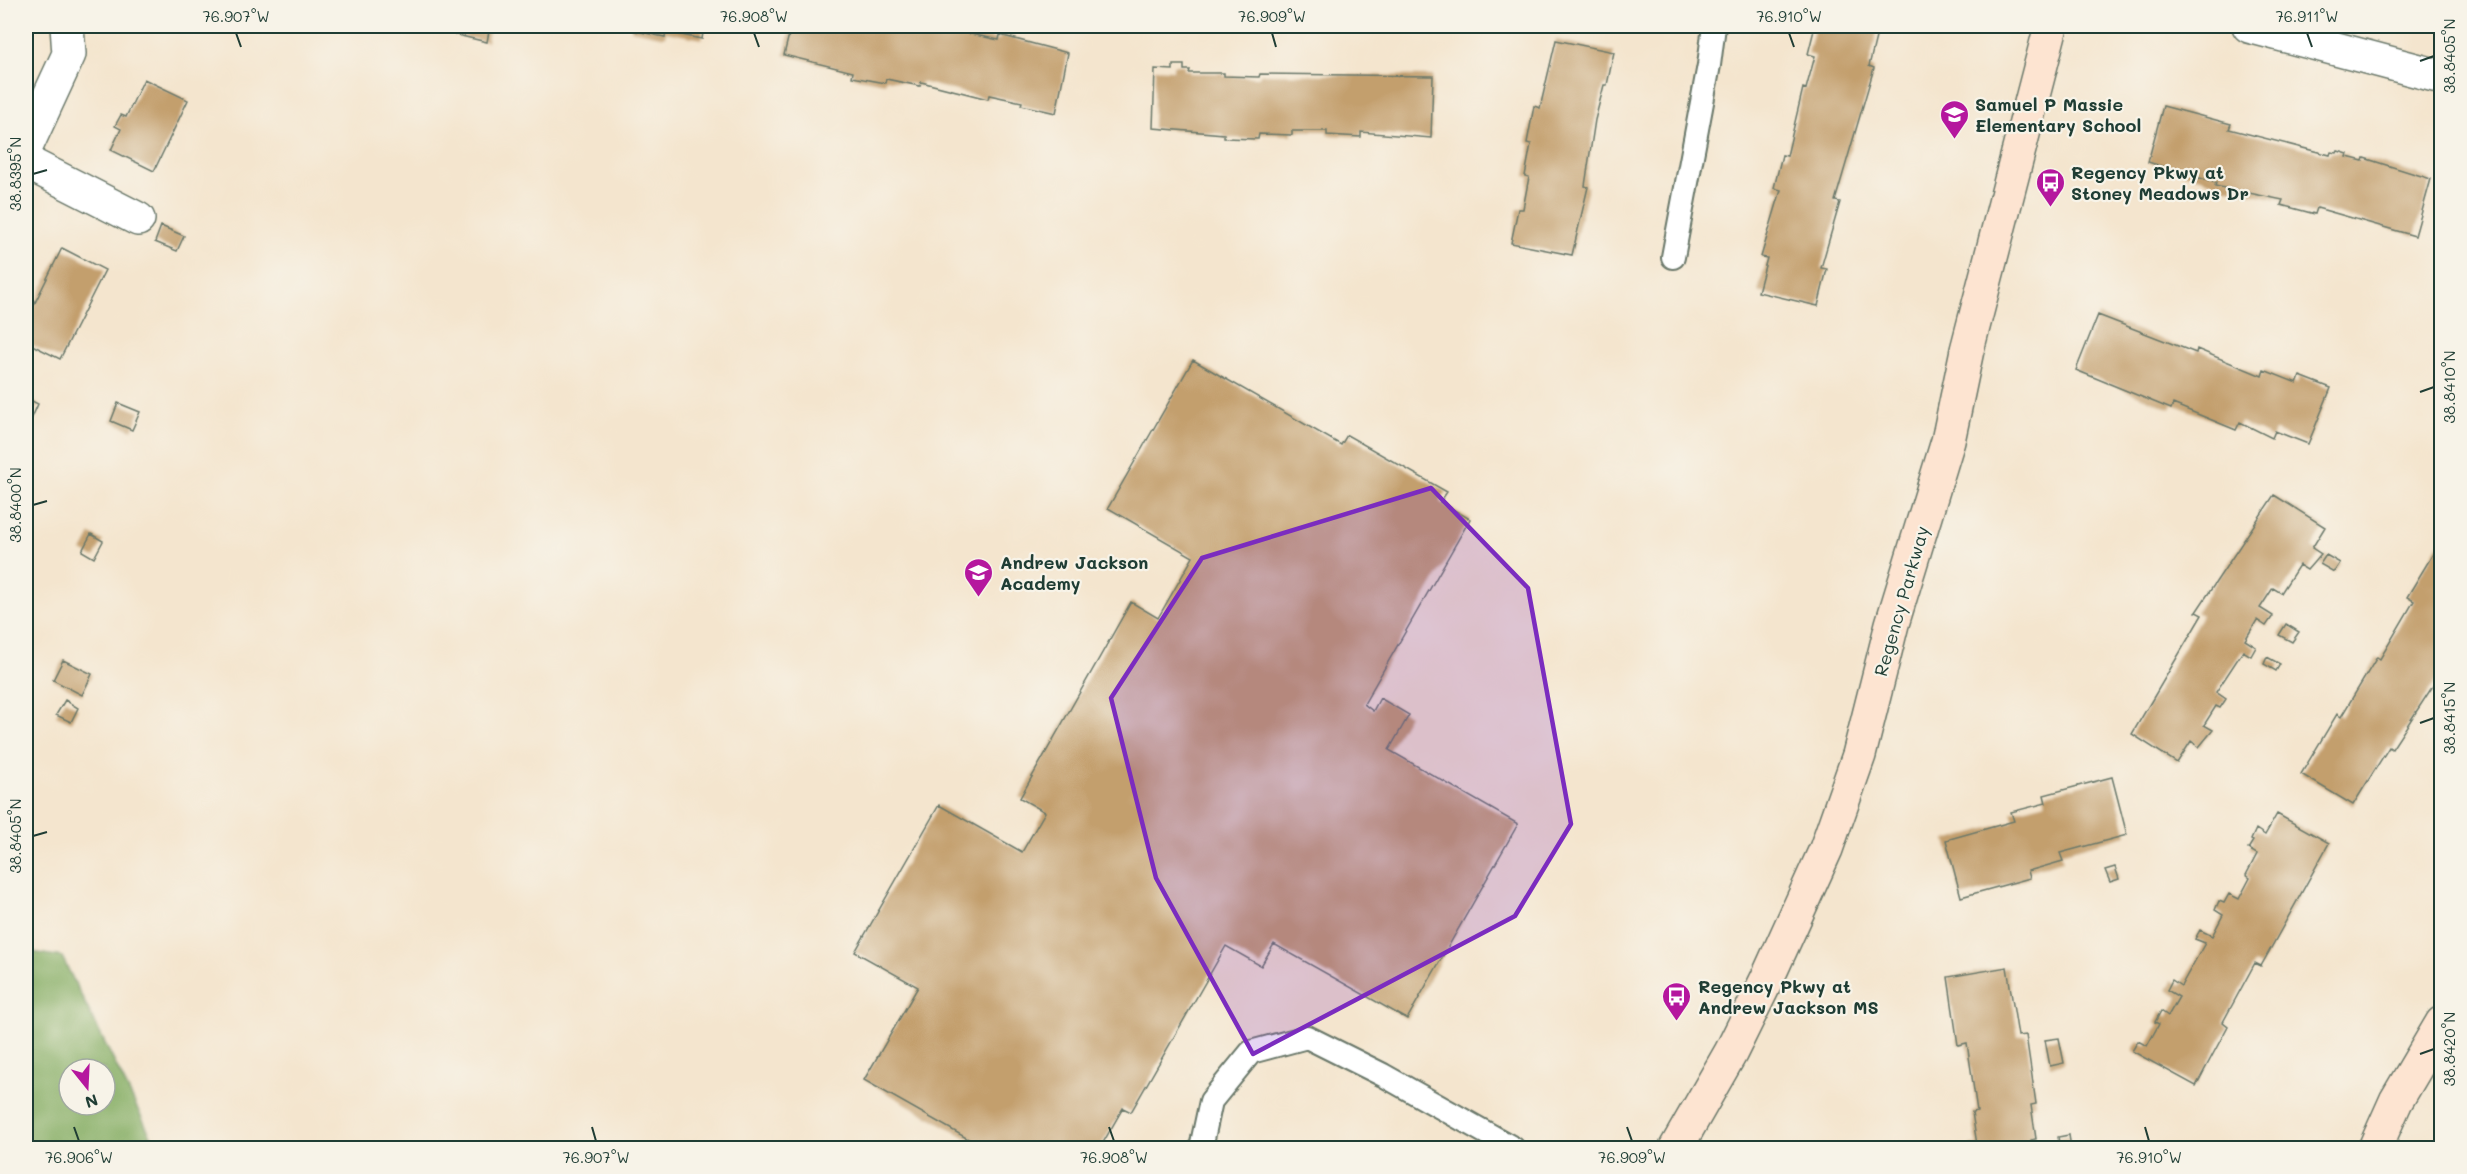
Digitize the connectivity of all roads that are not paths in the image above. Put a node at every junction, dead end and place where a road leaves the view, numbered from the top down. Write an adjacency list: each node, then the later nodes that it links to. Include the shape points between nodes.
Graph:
1 (67, 26): 6 (street, via 69,54)
2 (1714, 26): 9 (lane)
3 (2051, 26): 13 (street, Regency Parkway, via 1967,350 1948,441 1892,624 1859,755 1826,849 1767,979)
4 (2249, 26): 5 (street)
5 (2442, 77)
6 (26, 147)
7 (26, 162): 8 (street)
8 (138, 219)
9 (1673, 257)
10 (2442, 1023): 14 (street, via 2396,1101)
11 (1201, 1149): 12 (lane, via 1211,1101 1251,1052 1307,1037)
12 (1513, 1149)
13 (1676, 1149)
14 (2375, 1149)

